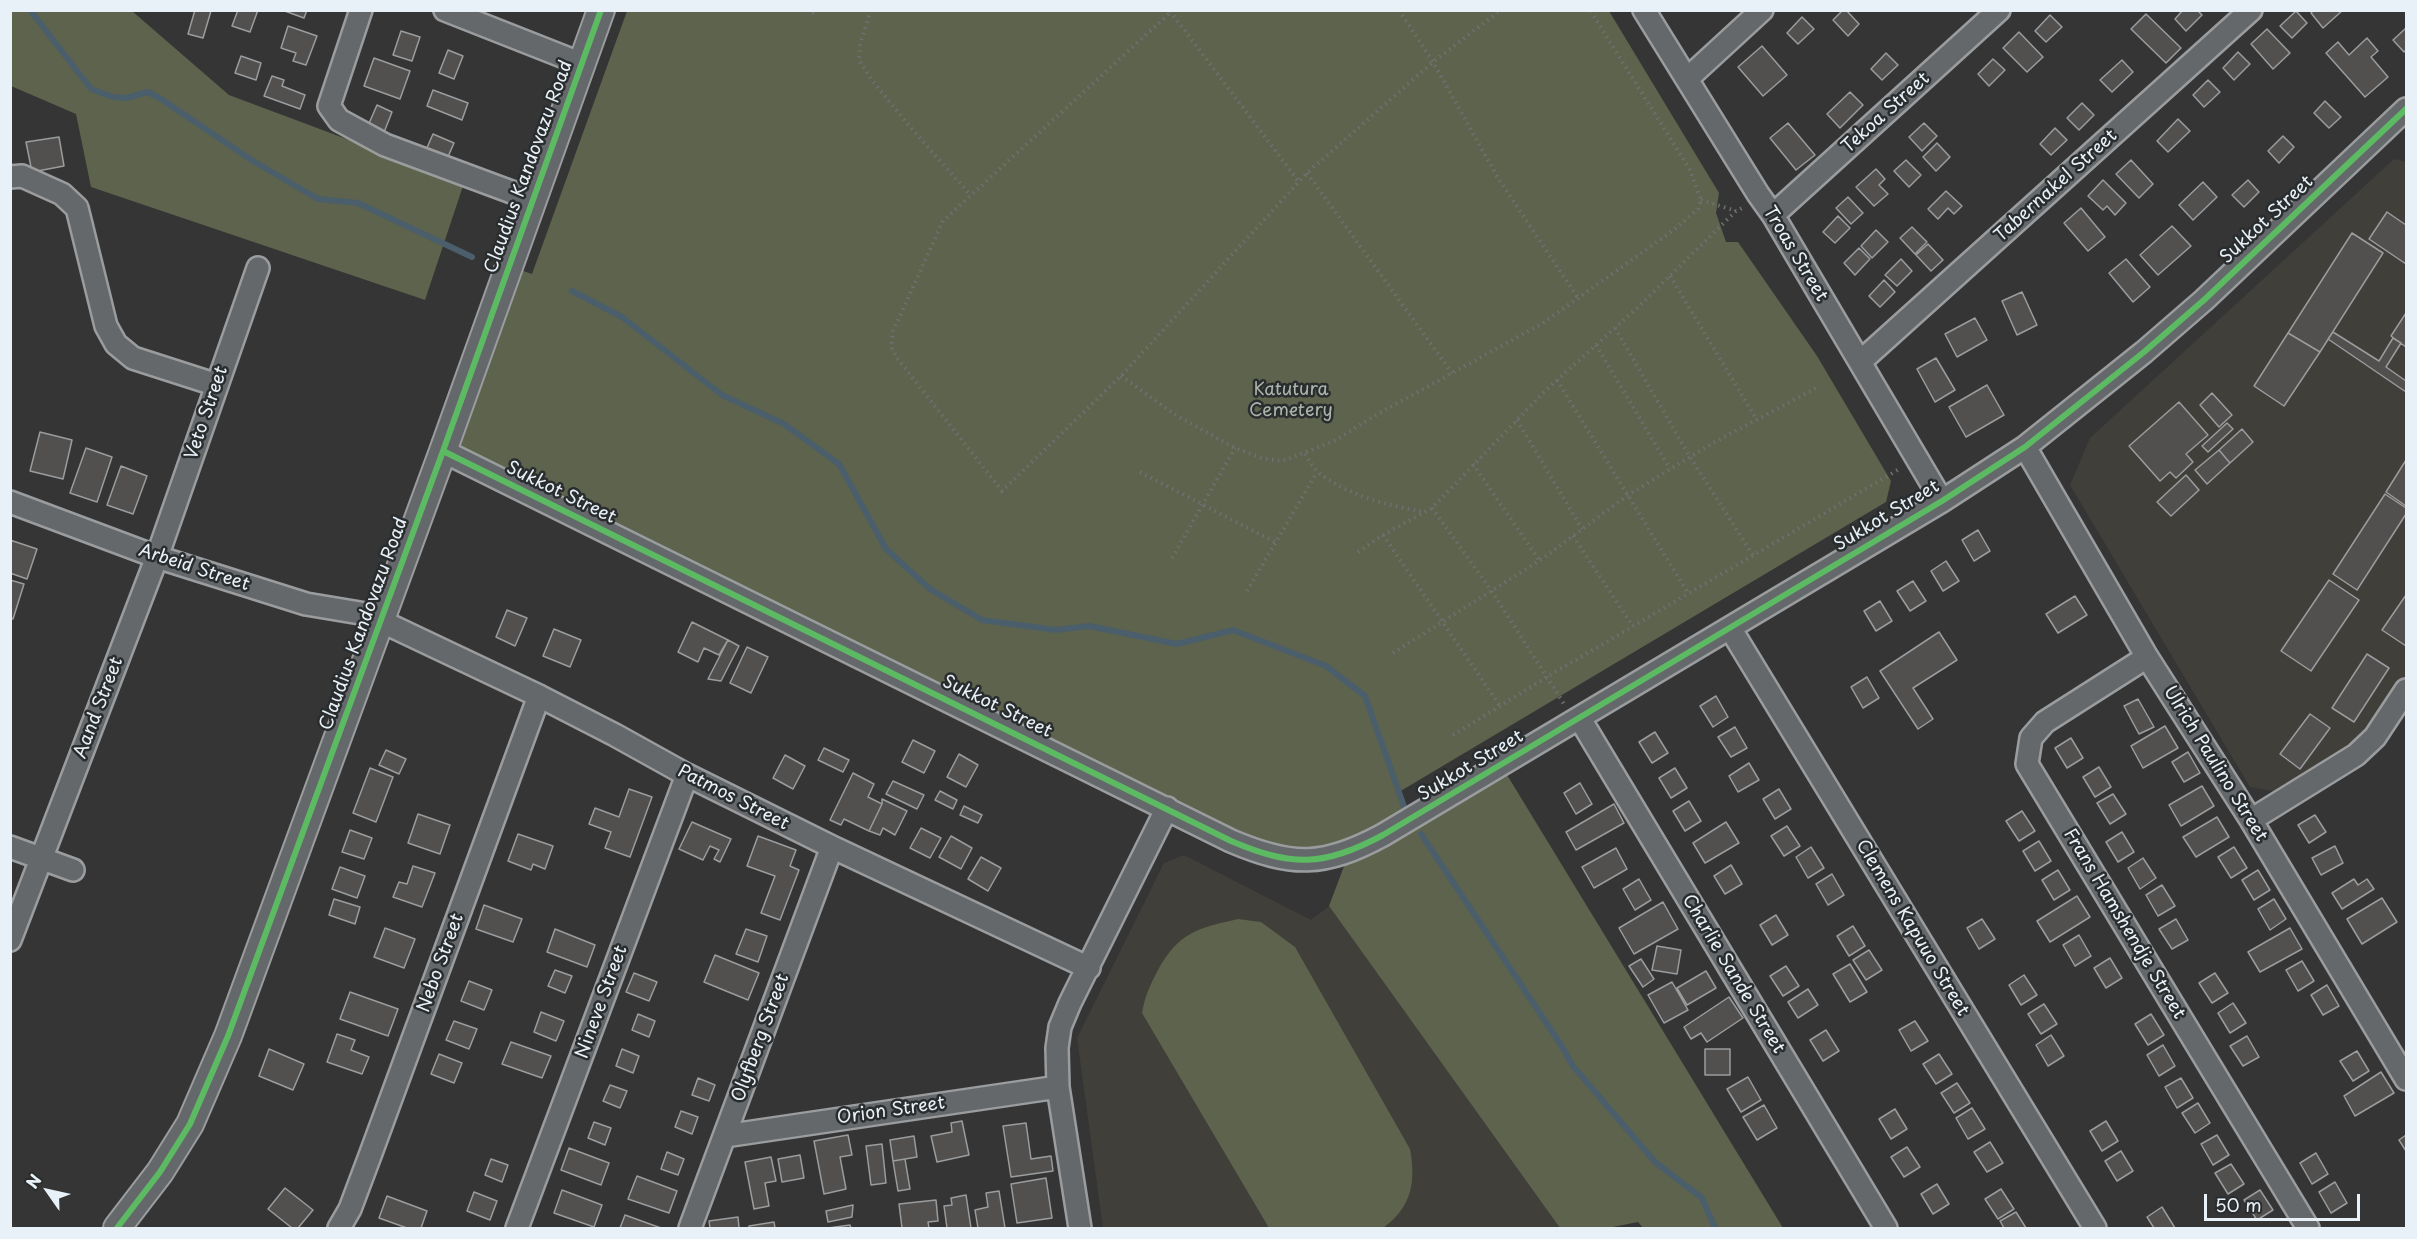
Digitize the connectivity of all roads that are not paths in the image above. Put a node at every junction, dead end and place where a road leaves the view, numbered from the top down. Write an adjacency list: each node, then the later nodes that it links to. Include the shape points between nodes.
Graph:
1 (361, 10): 12 (street, via 329,106 339,120 386,145)
2 (445, 10): 8 (street)
3 (602, 10): 8 (street, Claudius Kandovazu Road)
4 (1644, 10): 9 (street, Troas Street)
5 (1762, 10): 9 (street)
6 (1999, 10): 13 (street, Tekoa Street)
7 (2251, 10): 15 (street, Tabernakel Street)
8 (582, 64): 12 (street, Claudius Kandovazu Road)
9 (1687, 79): 13 (street, Troas Street)
10 (2404, 114): 17 (street, Sukkot Street, via 2204,300)
11 (10, 177): 16 (street, via 22,176 62,194 77,208 106,326 116,344 133,358)
12 (533, 200): 18 (street, Claudius Kandovazu Road)
13 (1773, 215): 15 (street, Troas Street)
14 (258, 268): 16 (street, Veto Street)
15 (1860, 362): 19 (street, Troas Street)
16 (217, 384): 21 (street, Veto Street)
17 (2025, 447): 19 (street, Sukkot Street); 24 (street, Ulrich Paulino Street)
18 (443, 451): 22 (street, Claudius Kandovazu Road); 29 (street, Sukkot Street)
19 (1942, 501): 23 (street, Sukkot Street)
20 (10, 502): 21 (street, Arbeid Street)
21 (157, 557): 22 (street, Arbeid Street, via 306,604 347,609); 33 (street, Aand Street)
22 (381, 620): 26 (street, Patmos Street); 40 (street, Claudius Kandovazu Road, via 270,927 209,1082 190,1124 160,1172)
23 (1730, 628): 27 (street, Sukkot Street); 46 (street, Clemens Kapuuo Street)
24 (2147, 657): 30 (street, Ulrich Paulino Street); 47 (street, Frans Hamshendje Street, via 2045,722 2031,738 2027,764)
25 (2406, 690): 30 (street, via 2375,737 2356,755)
26 (539, 696): 28 (street, Patmos Street); 41 (street, Nebo Street, via 350,1209)
27 (1578, 720): 29 (street, Sukkot Street, via 1364,846 1316,861 1284,860 1259,853); 45 (street, Charlie Sande Street)
28 (687, 775): 32 (street, Patmos Street); 42 (street, Nineve Street)
29 (1167, 808): 36 (street)
30 (2251, 820): 37 (street, Ulrich Paulino Street)
31 (10, 846): 33 (street)
32 (832, 847): 36 (street, Patmos Street); 39 (street, Olyfberg Street)
33 (42, 858): 34 (street); 35 (street, Aand Street)
34 (73, 870)
35 (10, 940)
36 (1089, 968): 38 (street, via 1060,1027)
37 (2406, 1079)
38 (1058, 1087): 39 (street, Orion Street); 44 (street)
39 (725, 1136): 43 (street, Olyfberg Street)
40 (117, 1228)
41 (339, 1228)
42 (517, 1228)
43 (690, 1228)
44 (1080, 1228)
45 (1886, 1228)
46 (2095, 1228)
47 (2308, 1228)

